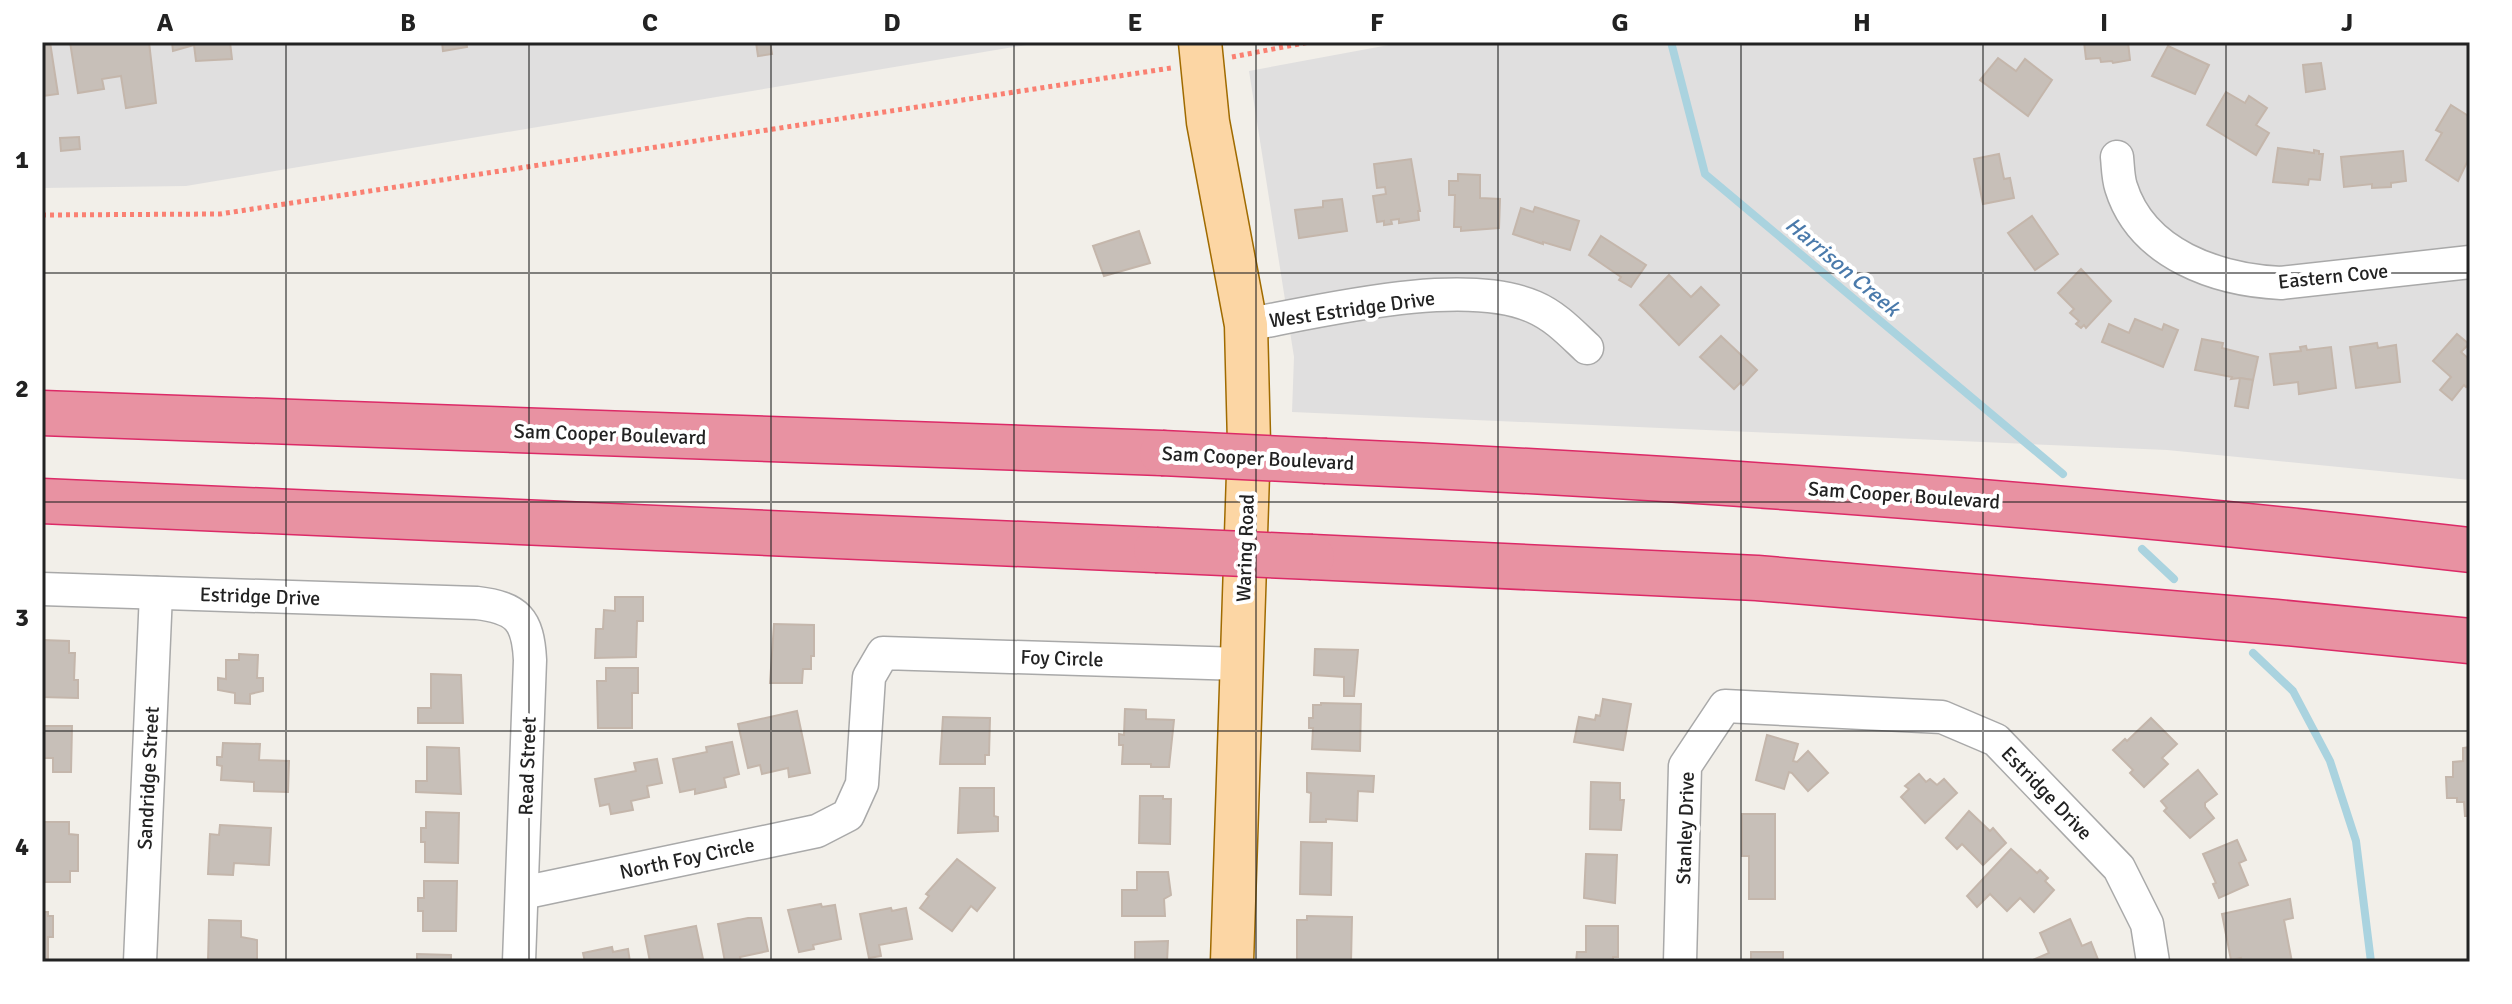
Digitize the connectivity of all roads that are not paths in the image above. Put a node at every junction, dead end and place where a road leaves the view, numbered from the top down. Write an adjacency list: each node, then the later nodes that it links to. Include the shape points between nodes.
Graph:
1 (1200, 52): 4 (main road, Waring Road)
2 (2117, 157): 3 (street, Eastern Cove, via 2120,185 2140,222 2172,253 2224,276 2281,283)
3 (2470, 262)
4 (1246, 325): 5 (street, West Estridge Drive, via 1373,302 1468,295 1531,305 1551,315); 13 (main road, Waring Road, via 1249,443)
5 (1587, 348)
6 (42, 413): 8 (highway, Sam Cooper Boulevard, bridge, via 1583,472 1903,494)
7 (42, 501): 12 (highway, bridge, via 1757,578)
8 (2470, 550)
9 (42, 589): 10 (street, Estridge Drive)
10 (156, 593): 11 (street, Estridge Drive); 17 (street, Sandridge Street)
11 (477, 603): 16 (street, Read Street, via 514,613 529,638)
12 (2470, 641)
13 (1241, 664): 15 (street, Foy Circle, via 883,653 869,677 862,784); 19 (main road, Waring Road)
14 (1725, 706): 20 (street, Stanley Drive, via 1685,766); 21 (street, Estridge Drive, via 1942,717 1996,740 2119,868 2147,924)
15 (848, 815): 16 (street, North Foy Circle, via 817,831)
16 (522, 893): 18 (street, Read Street)
17 (140, 962)
18 (519, 962)
19 (1232, 962)
20 (1680, 962)
21 (2153, 962)

